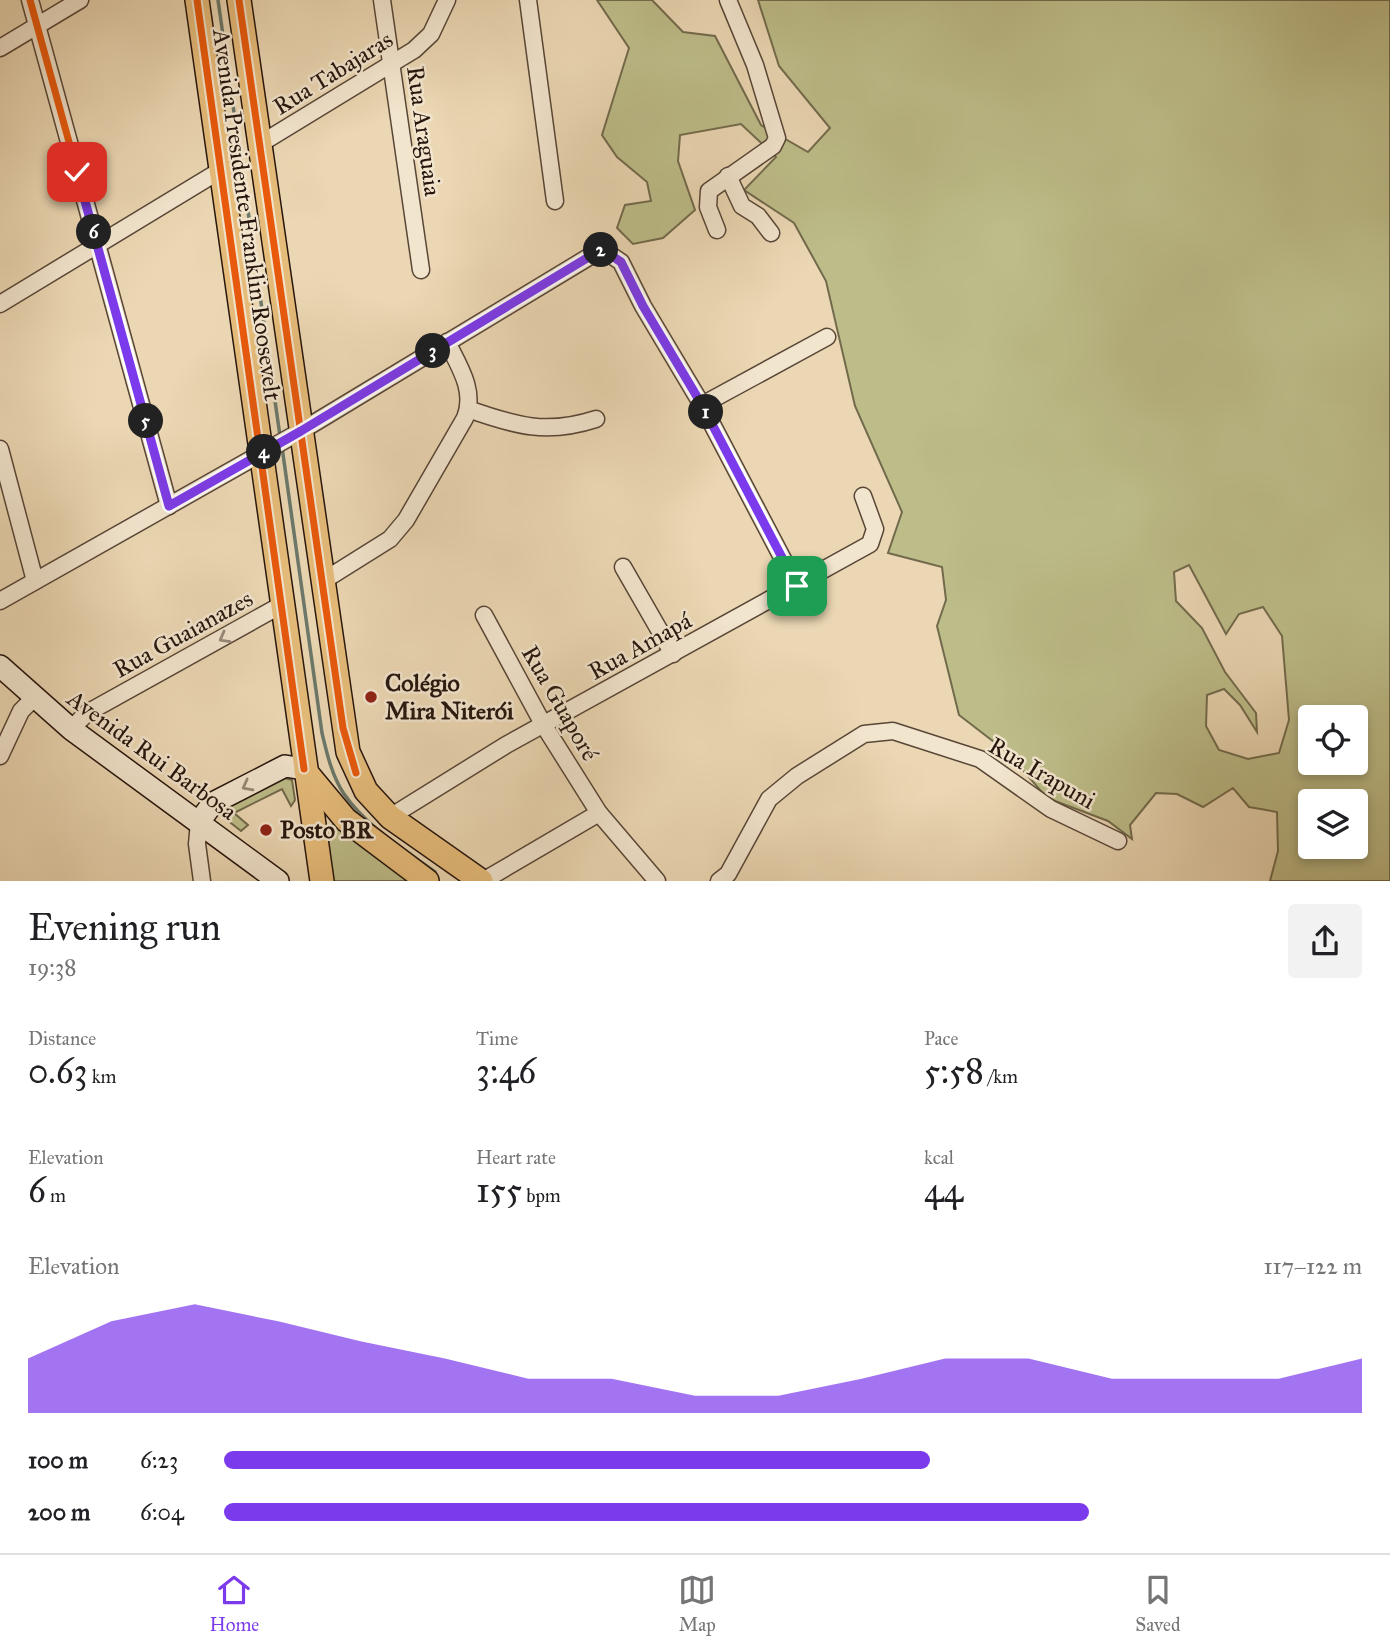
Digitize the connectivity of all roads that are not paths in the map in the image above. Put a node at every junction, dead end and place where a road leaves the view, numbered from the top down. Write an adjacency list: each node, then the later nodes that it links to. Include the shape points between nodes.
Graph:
1 (30, 0): 9 (street)
2 (80, 0): 9 (street)
3 (197, 0): 13 (main road, Avenida Presidente Franklin Roosevelt)
4 (239, 0): 12 (main road, Avenida Presidente Franklin Roosevelt)
5 (382, 0): 11 (street, Rua Araguaia)
6 (447, 0): 11 (street, Rua Tabajaras, via 431,34)
7 (528, 0): 15 (street)
8 (727, 0): 14 (street, via 755,65 777,138)
9 (37, 26): 10 (street); 18 (street)
10 (0, 48)
11 (391, 64): 12 (street, Rua Tabajaras); 19 (street, Rua Araguaia)
12 (260, 144): 26 (main road, Avenida Presidente Franklin Roosevelt)
13 (221, 170): 18 (street); 28 (main road, Avenida Presidente Franklin Roosevelt)
14 (728, 176): 16 (street, via 706,197); 17 (street, via 742,206 758,216)
15 (555, 201)
16 (717, 230)
17 (771, 233)
18 (97, 244): 20 (street); 30 (street)
19 (421, 270)
20 (0, 304)
21 (827, 337): 23 (street)
22 (447, 342): 23 (street, via 602,249 621,262); 24 (street, via 467,384); 26 (street)
23 (702, 405): 34 (street)
24 (468, 410): 25 (street, via 539,429); 33 (street, via 406,520 390,539)
25 (596, 419)
26 (295, 434): 28 (street); 33 (main road, Avenida Presidente Franklin Roosevelt)
27 (0, 449): 32 (street)
28 (267, 450): 30 (street); 36 (main road, Avenida Presidente Franklin Roosevelt)
29 (863, 496): 34 (street, Rua Amapá, via 875,529 873,540)
30 (169, 506): 32 (street)
31 (623, 567): 38 (street)
32 (36, 581): 35 (street)
33 (323, 581): 46 (main road, Avenida Presidente Franklin Roosevelt, via 348,751 366,791)
34 (797, 586): 38 (street, Rua Amapá)
35 (0, 601)
36 (283, 604): 42 (street, Rua Guaianazes, one-way to 42, via 87,713); 44 (main road, Avenida Presidente Franklin Roosevelt)
37 (484, 615): 41 (street, Rua Guaporé)
38 (673, 654): 41 (street, Rua Amapá)
39 (0, 666): 40 (main road, Avenida Rui Barbosa)
40 (33, 699): 42 (main road, Avenida Rui Barbosa); 43 (street, via 22,711)
41 (543, 724): 45 (street, Rua Guaporé); 46 (street, Rua Amapá)
42 (71, 729): 48 (main road, Avenida Rui Barbosa)
43 (0, 756)
44 (304, 769): 47 (main road); 48 (main road, one-way to 48, via 285,766 213,803); 50 (main road, Avenida Presidente Franklin Roosevelt)
45 (599, 813): 57 (street); 58 (street, Rua Guaporé)
46 (390, 817): 51 (main road, Avenida Presidente Franklin Roosevelt)
47 (346, 820): 50 (main road, via 323,824); 55 (main road)
48 (199, 822): 52 (main road, Avenida Rui Barbosa); 53 (street)
49 (1118, 841): 59 (street, Rua Irapuni, via 1051,809 980,760 880,730 864,734 769,799 728,874)
50 (315, 843): 54 (main road, Avenida Presidente Franklin Roosevelt)
51 (433, 848): 56 (main road); 57 (main road, Avenida Presidente Franklin Roosevelt)
52 (274, 877)
53 (202, 881)
54 (322, 881)
55 (428, 881)
56 (447, 881)
57 (482, 881)
58 (657, 881)
59 (719, 881)

